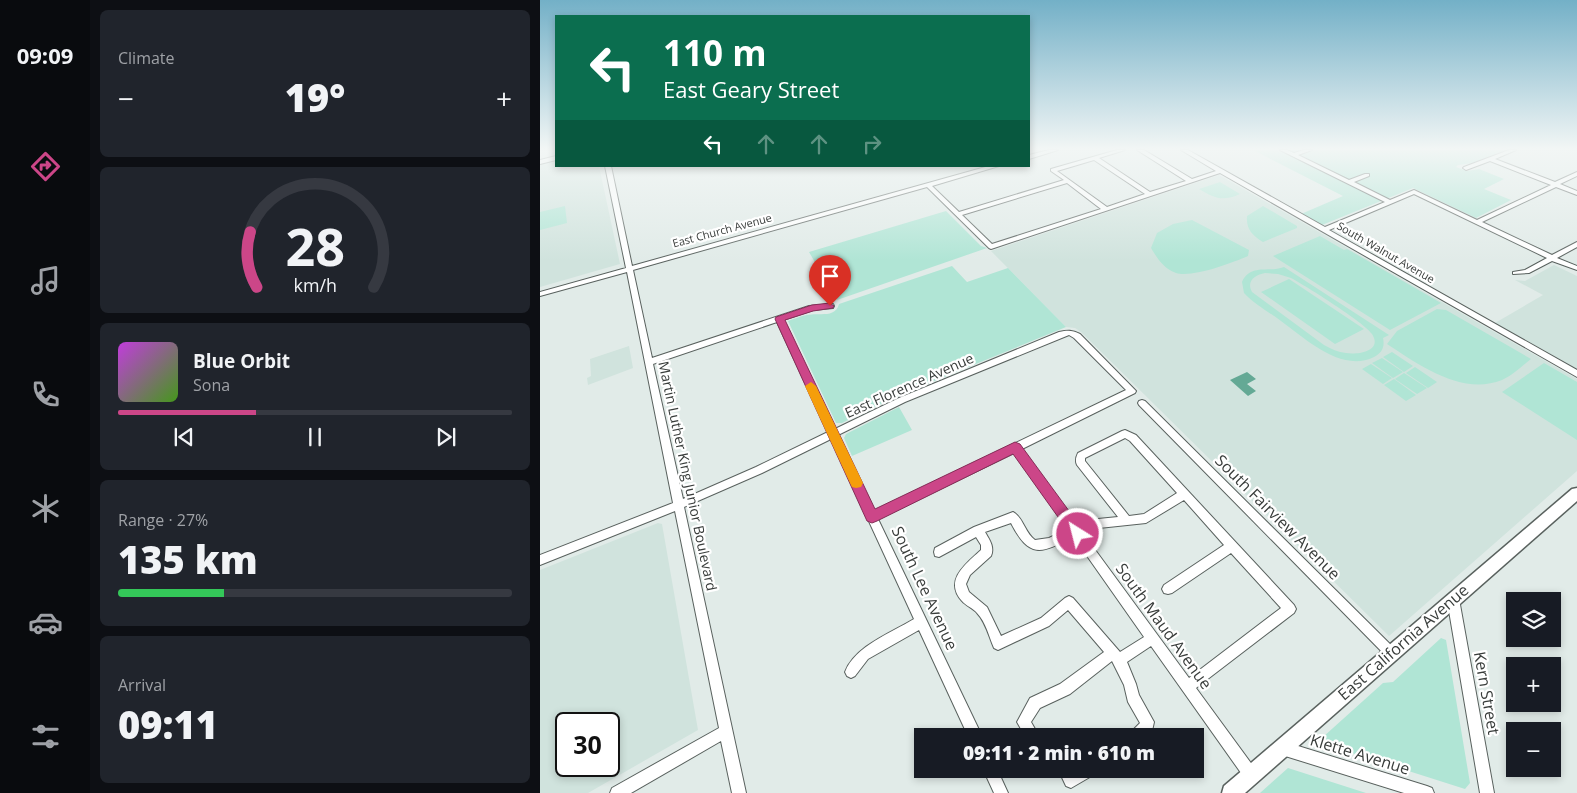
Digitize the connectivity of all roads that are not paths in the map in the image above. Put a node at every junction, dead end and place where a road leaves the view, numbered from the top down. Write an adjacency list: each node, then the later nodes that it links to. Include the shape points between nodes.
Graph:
1 (612, 187): 22 (street, Martin Luther King Junior Boulevard)
2 (921, 187): 22 (street, East Church Avenue)
3 (930, 187): 17 (street)
4 (1048, 187): 17 (street)
5 (1076, 187): 16 (street)
6 (1138, 187): 14 (street)
7 (1173, 187): 14 (street)
8 (1249, 187): 19 (street, South Walnut Avenue)
9 (1359, 187): 15 (street)
10 (1552, 187): 18 (street)
11 (1561, 187): 13 (street)
12 (1414, 192): 15 (street); 18 (street)
13 (1577, 193)
14 (1150, 195): 16 (street)
15 (1390, 202): 19 (street)
16 (1106, 209): 17 (street, via 991,247)
17 (958, 214)
18 (1478, 222): 21 (street)
19 (1324, 230): 31 (street, South Walnut Avenue)
20 (1577, 244): 21 (street)
21 (1552, 258): 23 (street); 24 (street, via 1528,272); 25 (street)
22 (628, 268): 26 (street, East Church Avenue); 27 (street, East Church Avenue); 30 (street, Martin Luther King Junior Boulevard)
23 (1577, 268)
24 (1515, 273)
25 (1577, 273)
26 (540, 289)
27 (540, 294)
28 (830, 306): 29 (street, via 812,308)
29 (780, 319): 30 (street); 33 (street, South Lee Avenue)
30 (649, 362): 37 (street, Martin Luther King Junior Boulevard)
31 (1577, 374)
32 (1142, 403): 49 (street, South Fairview Avenue)
33 (834, 434): 34 (street, East Florence Avenue, via 902,400 1070,332 1078,336 1132,391); 37 (street, East Florence Avenue); 38 (street, South Lee Avenue)
34 (1015, 447): 38 (street); 41 (street, South Maud Avenue)
35 (1577, 493): 46 (main road, East California Avenue)
36 (1185, 494): 39 (street, via 1146,518); 39 (street, via 1133,438 1125,434 1081,456 1080,462); 42 (street)
37 (679, 505): 44 (street, East Florence Avenue); 56 (street, Martin Luther King Junior Boulevard)
38 (872, 517): 47 (street, South Lee Avenue)
39 (1127, 521): 41 (street, via 1098,524)
40 (978, 530): 41 (street, via 1013,517 1028,542 1037,545); 43 (street); 50 (street, via 987,552 964,573 961,589 964,596 983,610 998,644 1045,622 1069,602)
41 (1076, 532): 48 (street, South Maud Avenue)
42 (1232, 546): 45 (street); 52 (street, via 1290,609)
43 (939, 552)
44 (540, 560)
45 (1168, 590)
46 (1453, 599): 49 (main road, East California Avenue); 65 (street, Kern Street)
47 (922, 622): 51 (street, via 864,655); 53 (street, South Lee Avenue)
48 (1153, 638): 50 (street); 52 (street, South Maud Avenue)
49 (1391, 653): 57 (main road, East California Avenue)
50 (1115, 657): 54 (street, via 1065,689 1035,703 1024,722); 55 (street, via 1146,722)
51 (851, 672)
52 (1188, 687): 58 (street, South Maud Avenue)
53 (971, 728)
54 (1027, 728)
55 (1145, 728)
56 (726, 731): 61 (street); 62 (street, Martin Luther King Junior Boulevard)
57 (1282, 748): 58 (main road, East California Avenue); 64 (street, Klette Avenue)
58 (1251, 775): 60 (main road, East California Avenue)
59 (994, 778): 63 (street)
60 (1235, 791)
61 (617, 793)
62 (739, 793)
63 (1001, 793)
64 (1427, 793)
65 (1486, 793)

